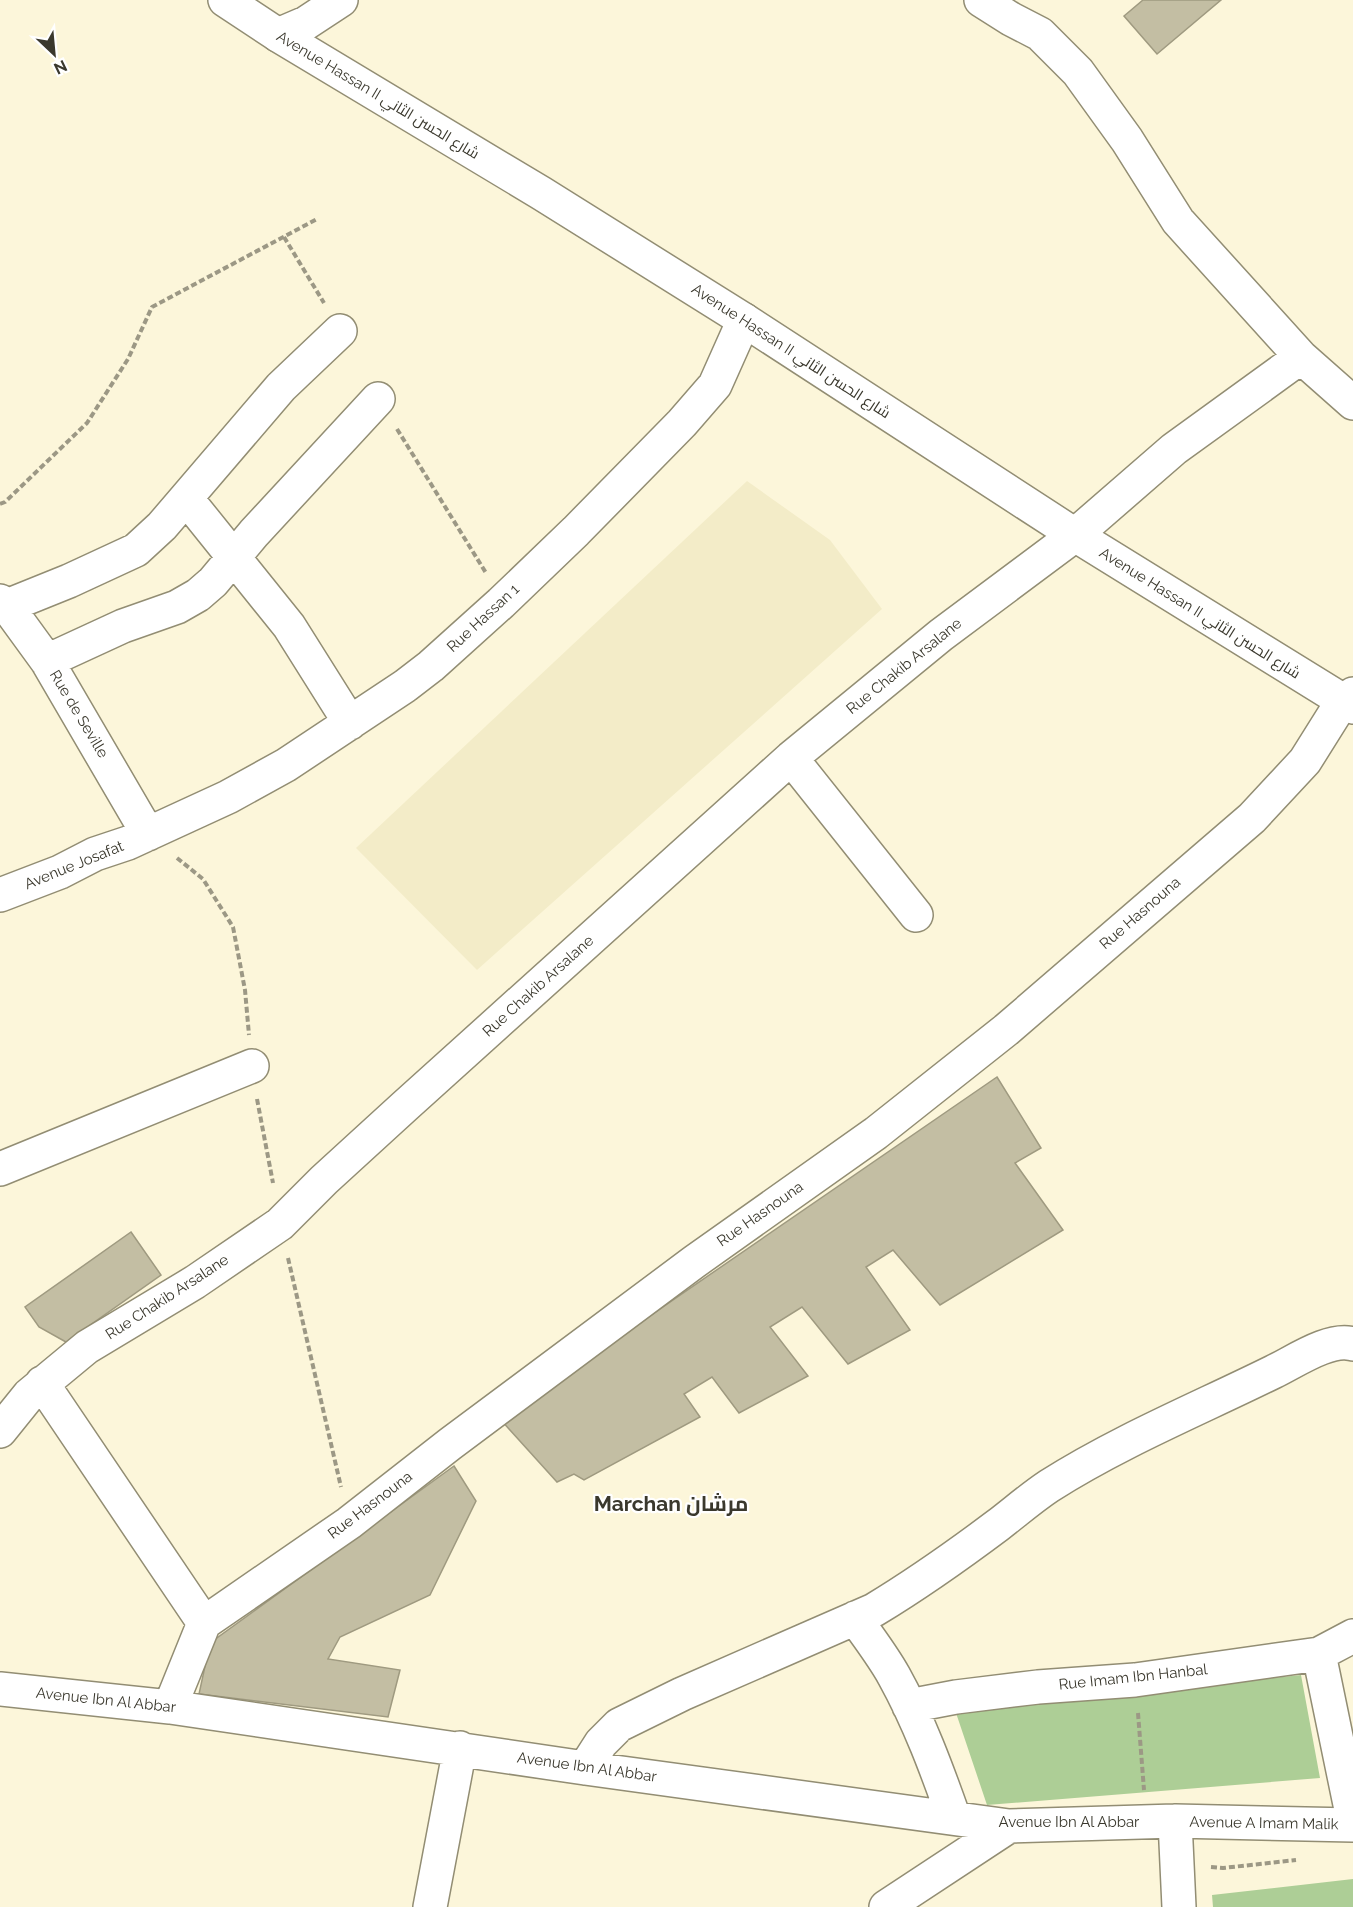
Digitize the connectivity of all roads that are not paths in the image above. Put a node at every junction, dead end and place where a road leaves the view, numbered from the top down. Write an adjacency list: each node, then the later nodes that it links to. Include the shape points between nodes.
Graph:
1 (225, 0): 4 (street, Avenue Hassan II شارع الحسن الثاني)
2 (341, 0): 4 (street, via 306,23)
3 (981, 0): 7 (street, via 1040,34 1078,72 1178,221)
4 (278, 35): 5 (street, Avenue Hassan II شارع الحسن الثاني)
5 (744, 320): 11 (street, Avenue Hassan II شارع الحسن الثاني); 16 (street, Rue Hassan 1, via 714,385 682,423 576,531 431,666)
6 (340, 331): 10 (street, via 281,387)
7 (1301, 357): 9 (street); 11 (street, Rue Chakib Arsalane, via 1174,450)
8 (378, 399): 12 (street)
9 (1353, 403)
10 (186, 498): 12 (street); 13 (street, via 136,550)
11 (1076, 535): 15 (street, Avenue Hassan II شارع الحسن الثاني); 17 (street, Rue Chakib Arsalane, via 941,635)
12 (234, 558): 14 (street, via 198,595); 16 (street, via 288,626)
13 (3, 604): 14 (street, Rue de Seville)
14 (47, 661): 18 (street, Rue de Seville)
15 (1349, 701): 27 (street, Rue Hasnouna, via 1305,760 1252,818 1006,1030 876,1133 694,1262 349,1523)
16 (350, 723): 18 (street, Rue Hassan 1, via 267,776)
17 (791, 758): 20 (street); 24 (street, Rue Chakib Arsalane, via 280,1224 195,1282 87,1347)
18 (148, 834): 19 (street, Avenue Josafat)
19 (0, 895)
20 (915, 915)
21 (252, 1066): 22 (street)
22 (0, 1169)
23 (1353, 1344): 26 (street, via 1344,1341 1310,1353 1084,1465 902,1593)
24 (42, 1383): 25 (street, Rue Chakib Arsalane); 27 (street)
25 (0, 1431)
26 (855, 1618): 31 (street, via 884,1658); 34 (street, via 620,1725 601,1743)
27 (204, 1623): 32 (street)
28 (1353, 1636): 29 (street, Rue Imam Ibn Hanbal)
29 (1319, 1654): 31 (street, Rue Imam Ibn Hanbal, via 1136,1680 956,1697); 36 (street)
30 (0, 1689): 32 (street, Avenue Ibn Al Abbar)
31 (909, 1706): 35 (street, via 932,1755)
32 (170, 1707): 33 (street, Avenue Ibn Al Abbar)
33 (460, 1748): 34 (street, Avenue Ibn Al Abbar); 40 (street)
34 (585, 1768): 35 (street, Avenue Ibn Al Abbar)
35 (954, 1818): 39 (street, Avenue Ibn Al Abbar)
36 (1353, 1819)
37 (1175, 1821): 38 (street, Avenue A Imam Malik); 39 (street, Avenue Ibn Al Abbar); 42 (street)
38 (1353, 1825)
39 (1009, 1826): 41 (street)
40 (430, 1907)
41 (886, 1907)
42 (1179, 1907)

